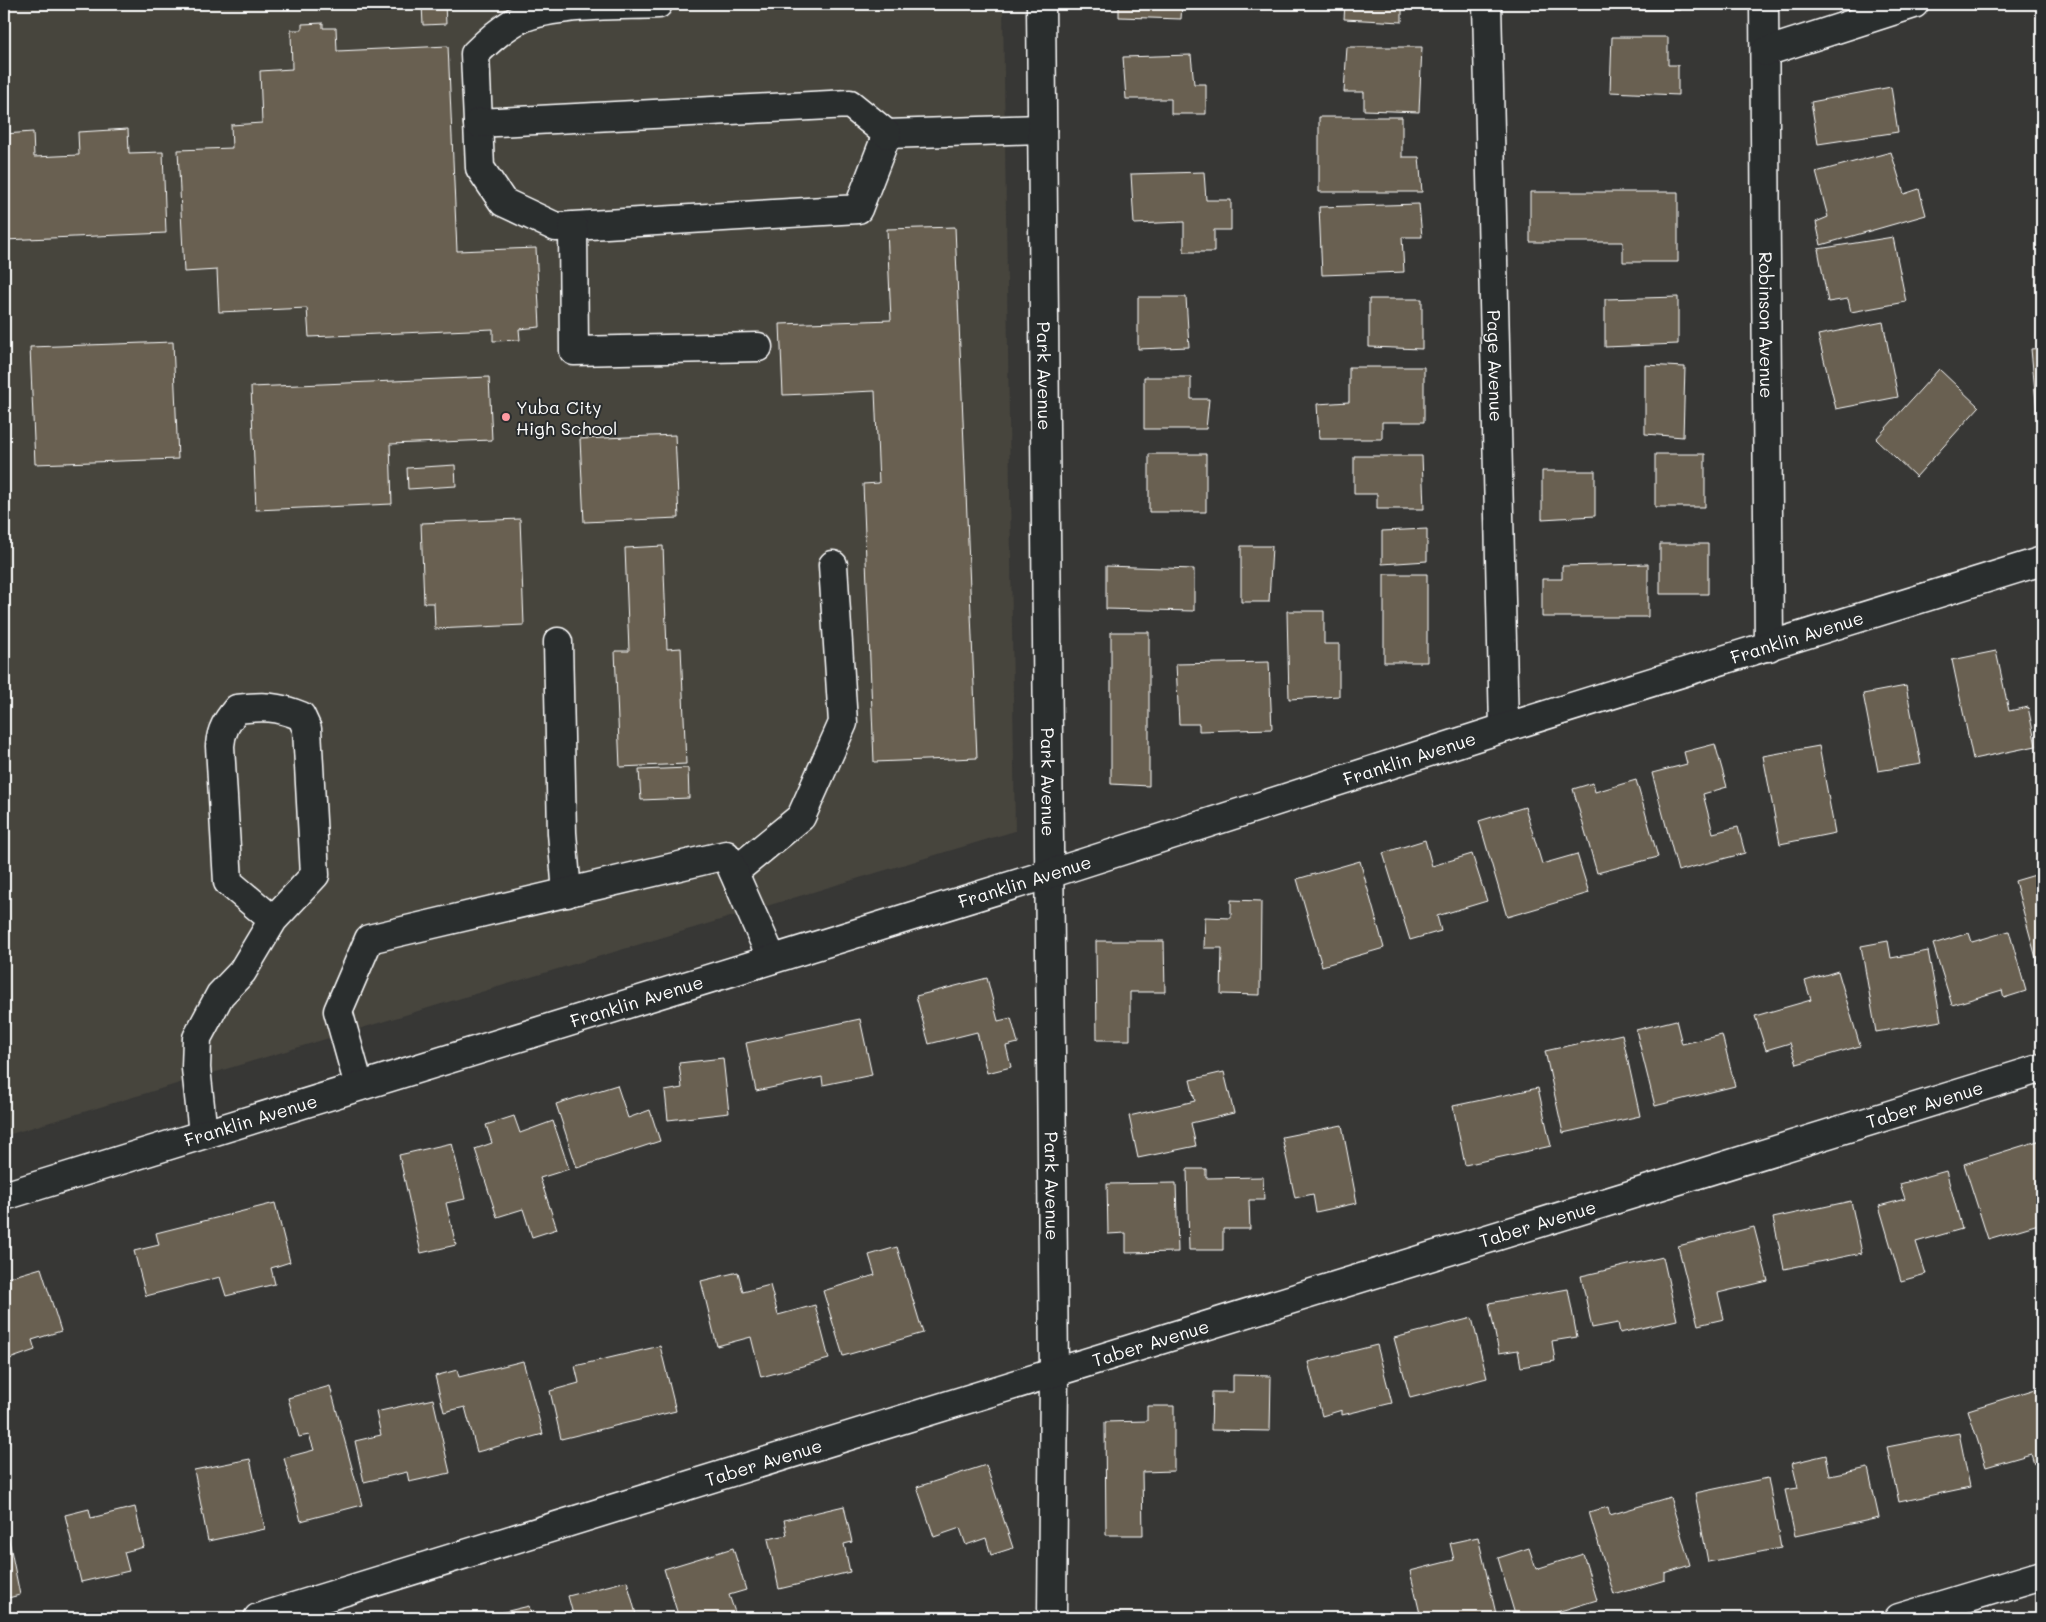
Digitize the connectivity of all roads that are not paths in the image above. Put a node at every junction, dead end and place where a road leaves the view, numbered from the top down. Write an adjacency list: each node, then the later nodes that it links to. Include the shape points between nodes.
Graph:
1 (658, 4): 7 (street, via 545,10 515,21 475,54)
2 (1040, 4): 8 (street, Park Avenue)
3 (1487, 4): 16 (street, Page Avenue)
4 (1764, 4): 6 (street, Robinson Avenue)
5 (1914, 4): 6 (street)
6 (1765, 52): 15 (street, Robinson Avenue)
7 (478, 123): 9 (street, via 850,104); 10 (street, via 480,168 503,202 556,227)
8 (1042, 129): 9 (street); 18 (street, Park Avenue)
9 (888, 134): 10 (street, via 858,209)
10 (573, 226): 11 (street, via 574,351)
11 (758, 346)
12 (2042, 561): 15 (street, Franklin Avenue)
13 (833, 565): 17 (street, via 843,723 802,817)
14 (558, 642): 19 (street, via 562,833)
15 (1769, 647): 16 (street, Franklin Avenue)
16 (1504, 728): 18 (street, Franklin Avenue)
17 (734, 872): 19 (street, via 726,855); 21 (street)
18 (1049, 874): 21 (street, Franklin Avenue); 26 (street, Park Avenue)
19 (567, 893): 23 (street, via 369,939 338,1011)
20 (273, 920): 20 (street, via 315,875 307,729 301,716 265,706 237,709 226,723 220,746 228,882); 24 (street, via 242,972 220,995 197,1038 196,1068)
21 (772, 959): 23 (street, Franklin Avenue)
22 (2042, 1068): 26 (street, Taber Avenue)
23 (359, 1086): 24 (street, Franklin Avenue)
24 (203, 1134): 25 (street, Franklin Avenue)
25 (4, 1196)
26 (1054, 1373): 28 (street, Taber Avenue); 29 (street, Park Avenue)
27 (2042, 1574): 30 (street)
28 (258, 1618)
29 (1052, 1618)
30 (1899, 1618)

